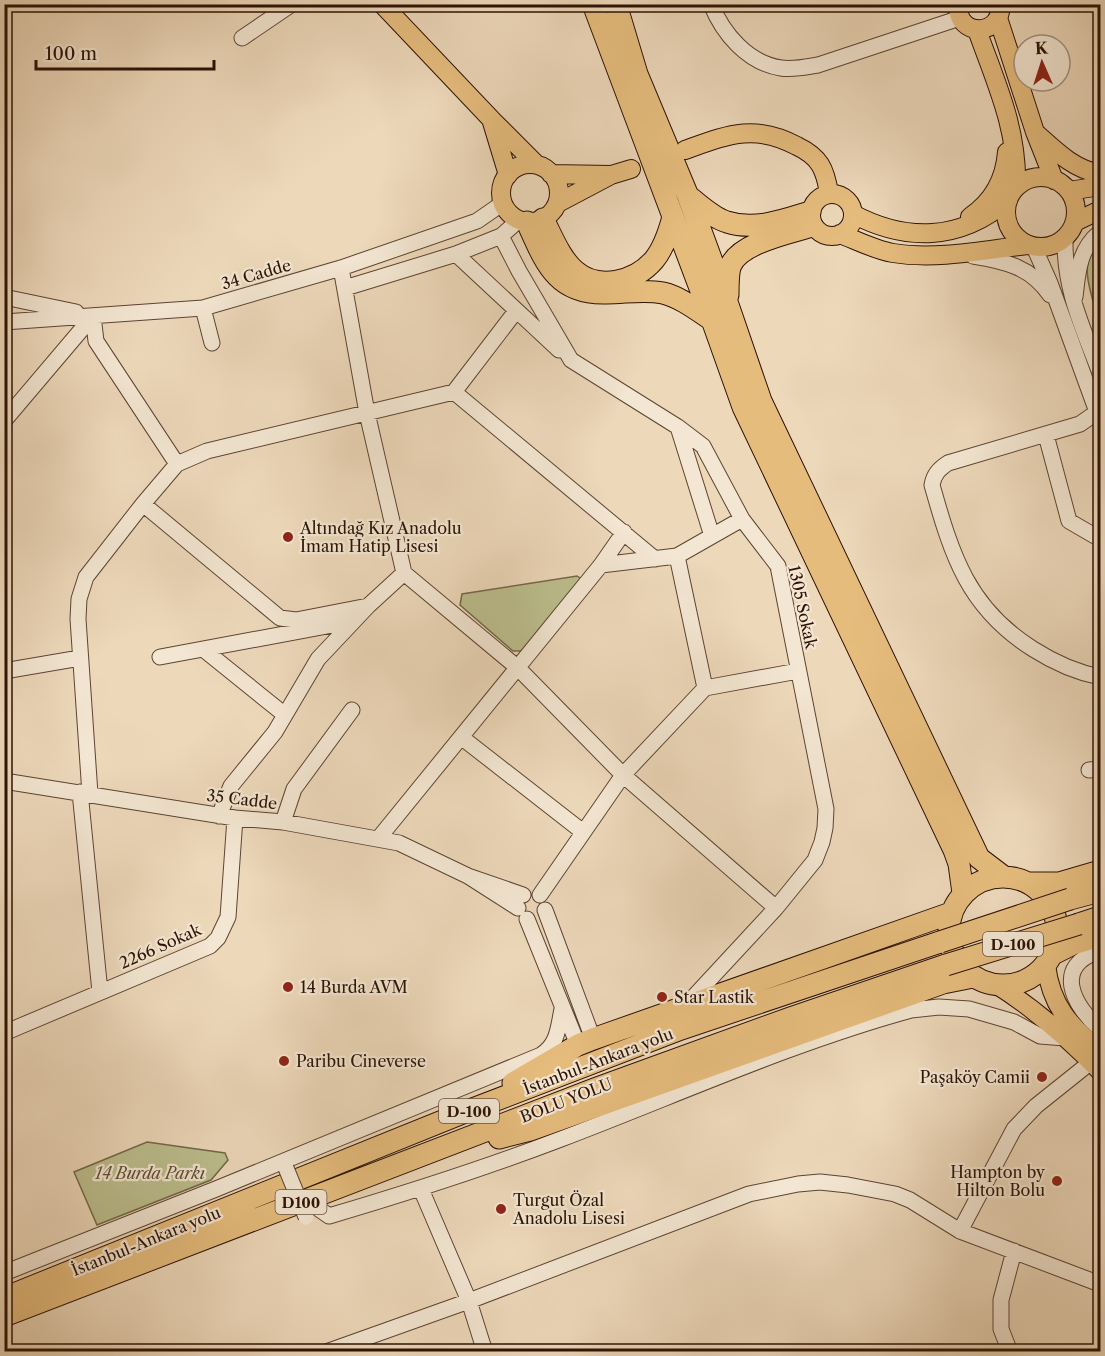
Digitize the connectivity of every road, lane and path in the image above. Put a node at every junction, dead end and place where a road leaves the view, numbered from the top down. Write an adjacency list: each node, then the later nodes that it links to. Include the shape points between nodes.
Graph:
1 (292, 4): 9 (street)
2 (382, 4): 10 (main road)
3 (593, 4): 28 (highway)
4 (616, 4): 23 (highway, via 637,74)
5 (711, 4): 6 (street, via 724,30 740,47 758,61 780,68 818,65)
6 (959, 11): 8 (main road, via 964,23)
7 (999, 11): 8 (main road, via 990,27); 12 (main road)
8 (977, 30): 11 (main road)
9 (242, 38)
10 (491, 119): 15 (main road); 17 (main road)
11 (1010, 127): 22 (main road, via 1015,145); 32 (main road, via 1006,167 999,184 981,209)
12 (1035, 132): 16 (main road, via 1072,163); 19 (main road)
13 (685, 150): 21 (main road, via 732,135 768,133 808,151 819,162)
14 (631, 169): 18 (main road)
15 (544, 170): 17 (main road, via 521,166); 18 (main road); 24 (main road, via 558,187)
16 (1101, 174)
17 (508, 175): 25 (main road, via 501,193)
18 (611, 175): 24 (main road)
19 (1061, 185): 20 (main road); 22 (main road, via 1047,177 1035,177 1023,182); 31 (main road, via 1074,199)
20 (1101, 186)
21 (829, 194): 27 (main road, via 848,201); 29 (main road, via 816,200)
22 (1012, 194): 32 (main road, via 985,218); 37 (main road, via 1006,220 1010,231)
23 (687, 196): 29 (highway, via 726,222 760,225); 43 (highway)
24 (558, 202): 30 (main road, via 549,215)
25 (503, 203): 30 (main road, via 507,210); 40 (street, 34 Cadde, via 477,221)
26 (1101, 210): 31 (main road)
27 (853, 214): 32 (main road, via 895,231); 34 (main road, via 849,227)
28 (673, 217): 30 (highway, via 655,259 636,274 615,282 592,280 573,270); 48 (highway)
29 (812, 219): 34 (main road, via 824,235); 43 (highway, via 739,254 730,267)
30 (530, 220): 35 (street); 48 (highway, via 545,261 563,282 591,292 665,294)
31 (1075, 222): 36 (main road)
32 (952, 231)
33 (1101, 232): 45 (street, via 1082,254)
34 (840, 234): 38 (main road, via 891,252)
35 (501, 236): 39 (street); 51 (street, 1305 Sokak)
36 (1065, 238): 37 (main road, via 1051,246); 45 (street)
37 (1030, 246): 38 (main road); 45 (street)
38 (955, 253): 45 (street, via 1021,268)
39 (456, 254): 41 (street); 46 (street)
40 (341, 268): 41 (street); 44 (street, 34 Cadde)
41 (345, 288): 55 (street)
42 (4, 297): 47 (street)
43 (727, 302): 90 (highway, via 761,401 980,858)
44 (203, 308): 47 (street, 34 Cadde); 50 (street)
45 (1066, 308): 52 (street); 54 (street)
46 (516, 311): 51 (street); 53 (street)
47 (93, 316): 49 (street, 34 Cadde); 56 (street); 59 (street, via 96,341)
48 (712, 320): 93 (highway, via 743,407 954,850)
49 (4, 322)
50 (212, 343)
51 (571, 360): 57 (street, 1305 Sokak)
52 (1101, 373)
53 (454, 392): 55 (street); 62 (street)
54 (1100, 412): 58 (street, via 1080,424)
55 (366, 413): 59 (street, via 207,451); 68 (street)
56 (4, 421)
57 (678, 427): 61 (street, 1305 Sokak, via 703,446); 63 (street)
58 (1046, 435): 64 (street, via 1069,521); 77 (street, via 948,463 939,469 932,485 947,537 980,604 1001,625 1059,665)
59 (177, 464): 60 (street)
60 (143, 504): 69 (street, via 280,618 296,620); 73 (street, via 86,577 79,599)
61 (742, 519): 63 (street); 76 (street, 1305 Sokak, via 778,566)
62 (624, 532): 66 (street); 67 (street)
63 (712, 536): 65 (street)
64 (1101, 538)
65 (677, 556): 66 (street); 78 (street)
66 (655, 558): 67 (street)
67 (601, 565): 74 (street)
68 (404, 573): 69 (street, 2266 Sokak); 74 (street)
69 (368, 606): 70 (street, 2266 Sokak)
70 (354, 621): 71 (street); 80 (street, 2266 Sokak, via 318,659)
71 (203, 649): 72 (street); 80 (street)
72 (160, 657)
73 (80, 658): 75 (street); 84 (street)
74 (518, 668): 81 (street); 82 (street)
75 (4, 671)
76 (798, 671): 78 (street); 96 (street, 1305 Sokak, via 825,809 825,828 815,860)
77 (1101, 677)
78 (705, 688): 82 (street)
79 (352, 710): 86 (street, via 294,789)
80 (285, 715): 85 (street, 2266 Sokak, via 231,786)
81 (461, 737): 87 (street); 88 (street)
82 (623, 775): 87 (street); 96 (street)
83 (4, 781): 84 (street, 35 Cadde)
84 (85, 793): 85 (street, 35 Cadde); 105 (street)
85 (227, 817): 86 (street, 35 Cadde); 105 (street, 2266 Sokak, via 230,907 218,938 210,945)
86 (283, 822): 88 (street, 35 Cadde)
87 (583, 832): 94 (street)
88 (378, 839): 95 (street, 35 Cadde, via 399,843)
89 (1101, 871): 91 (highway, via 1059,883)
90 (1004, 877): 91 (highway); 93 (highway, via 980,882)
91 (1029, 883): 102 (highway, via 1044,896 1054,914 1057,940)
92 (1101, 891): 114 (highway, İstanbul-Ankara yolu / D-100, bridge, via 681,1029)
93 (963, 893): 98 (highway)
94 (540, 895): 95 (street, 35 Cadde, via 531,892); 97 (street)
95 (523, 907): 97 (street, via 540,917); 107 (street)
96 (776, 908): 106 (street, 1305 Sokak)
97 (545, 910): 111 (street)
98 (951, 914): 103 (highway, via 951,949 962,968); 106 (highway)
99 (1101, 917): 113 (highway, BOLU YOLU / D-100, bridge, via 946,965)
100 (1101, 936): 102 (highway, via 1074,944)
101 (1101, 951): 108 (street, via 1078,964 1071,985 1077,1004)
102 (1049, 959): 104 (highway, via 1024,981); 112 (main road, via 1050,991)
103 (973, 977): 104 (highway); 115 (highway, via 943,983 827,1023 530,1130)
104 (997, 986): 110 (main road, via 1023,1002)
105 (100, 992): 109 (street, 2266 Sokak)
106 (685, 1006): 111 (highway)
107 (562, 1009): 111 (street); 121 (street, via 556,1038 541,1055)
108 (1101, 1029)
109 (7, 1030)
110 (1065, 1038): 112 (main road); 117 (street, via 1040,1036 1014,1022 969,1009 910,1010 738,1067 562,1138)
111 (585, 1042): 114 (highway)
112 (1097, 1061): 119 (street, via 1036,1106 1014,1129)
113 (597, 1088): 115 (highway, BOLU YOLU / D100)
114 (470, 1110): 123 (highway, İstanbul-Ankara yolu / D-100)
115 (397, 1166): 118 (highway, BOLU YOLU / D100)
116 (286, 1168): 118 (street, bridge)
117 (421, 1189): 118 (street, via 329,1216); 124 (street)
118 (306, 1209): 125 (highway, BOLU YOLU / D100)
119 (960, 1231): 120 (street); 124 (street, via 895,1194 820,1182 798,1184 749,1194)
120 (1014, 1251): 122 (street); 128 (street, via 1001,1300 1001,1329)
121 (4, 1273)
122 (1101, 1284)
123 (7, 1291)
124 (469, 1301): 126 (street); 127 (street)
125 (4, 1316)
126 (326, 1352)
127 (485, 1352)
128 (1010, 1352)

